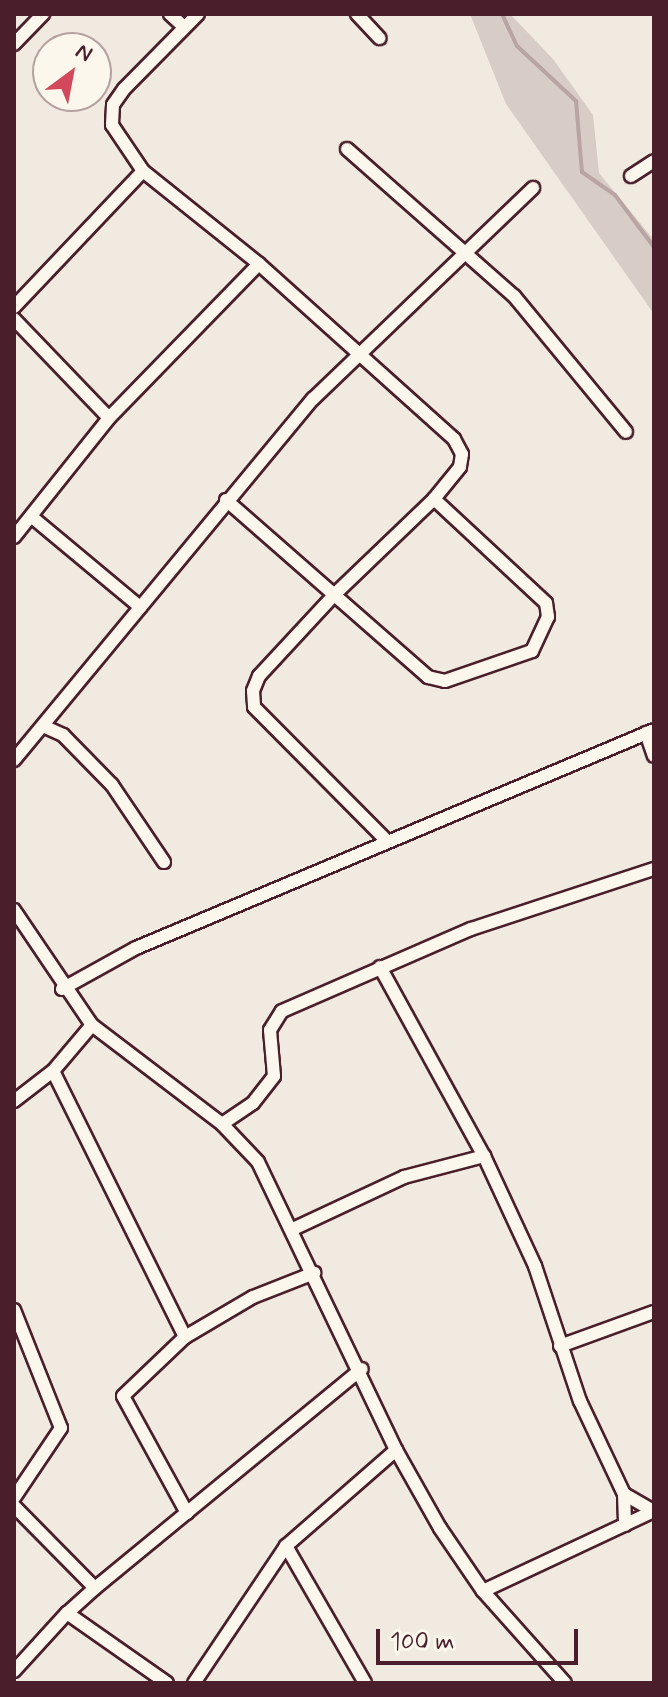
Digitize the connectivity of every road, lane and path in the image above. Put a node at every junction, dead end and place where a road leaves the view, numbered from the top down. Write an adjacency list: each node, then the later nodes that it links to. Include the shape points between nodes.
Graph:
1 (43, 14): 7 (street)
2 (170, 14): 5 (street)
3 (198, 14): 5 (street)
4 (357, 14): 6 (street)
5 (184, 27): 10 (street, via 113,105 112,125)
6 (379, 38)
7 (14, 44)
8 (347, 149): 13 (street)
9 (654, 161): 11 (street)
10 (143, 171): 14 (street); 15 (street)
11 (631, 176)
12 (533, 188): 13 (street)
13 (463, 253): 17 (street); 19 (street, via 563,349)
14 (259, 264): 17 (street); 18 (street)
15 (14, 307)
16 (14, 319): 18 (street)
17 (362, 356): 20 (street, via 454,439 462,454 460,467); 21 (street, via 313,399)
18 (109, 418): 22 (street)
19 (626, 432)
20 (434, 499): 24 (street); 24 (street, via 546,603 545,634 532,651 463,678 428,677)
21 (226, 500): 24 (street); 25 (street)
22 (32, 517): 23 (street); 25 (street)
23 (14, 537)
24 (335, 594): 30 (street, via 259,676 254,707)
25 (140, 607): 26 (street)
26 (43, 726): 29 (street); 31 (street, via 63,735 104,775)
27 (650, 732): 28 (street); 30 (street)
28 (654, 756)
29 (14, 760)
30 (386, 840): 35 (street, via 136,948)
31 (164, 862)
32 (654, 869): 34 (street, via 569,894)
33 (14, 910): 35 (street)
34 (380, 967): 39 (street, via 282,1011 270,1030 274,1076 253,1103); 40 (street)
35 (62, 989): 36 (street)
36 (92, 1025): 37 (street); 39 (street)
37 (53, 1071): 38 (street); 45 (street)
38 (14, 1101)
39 (222, 1124): 41 (street, via 258,1162)
40 (484, 1156): 41 (street, via 404,1177); 46 (street, via 546,1293)
41 (293, 1229): 42 (street)
42 (314, 1273): 45 (street, via 253,1297); 47 (street)
43 (14, 1310): 50 (street, via 61,1428)
44 (654, 1312): 46 (street)
45 (185, 1337): 53 (street, via 123,1396)
46 (560, 1346): 49 (street)
47 (362, 1369): 48 (street); 53 (street)
48 (396, 1450): 55 (street); 57 (street)
49 (624, 1494): 52 (street); 54 (street)
50 (14, 1498)
51 (14, 1506): 56 (street)
52 (654, 1511): 54 (street)
53 (187, 1513): 56 (street)
54 (625, 1525): 57 (street)
55 (286, 1546): 61 (street); 62 (street)
56 (95, 1588): 58 (street)
57 (483, 1591): 63 (street)
58 (67, 1613): 59 (street); 60 (street)
59 (14, 1671)
60 (167, 1683)
61 (194, 1683)
62 (365, 1683)
63 (565, 1683)

